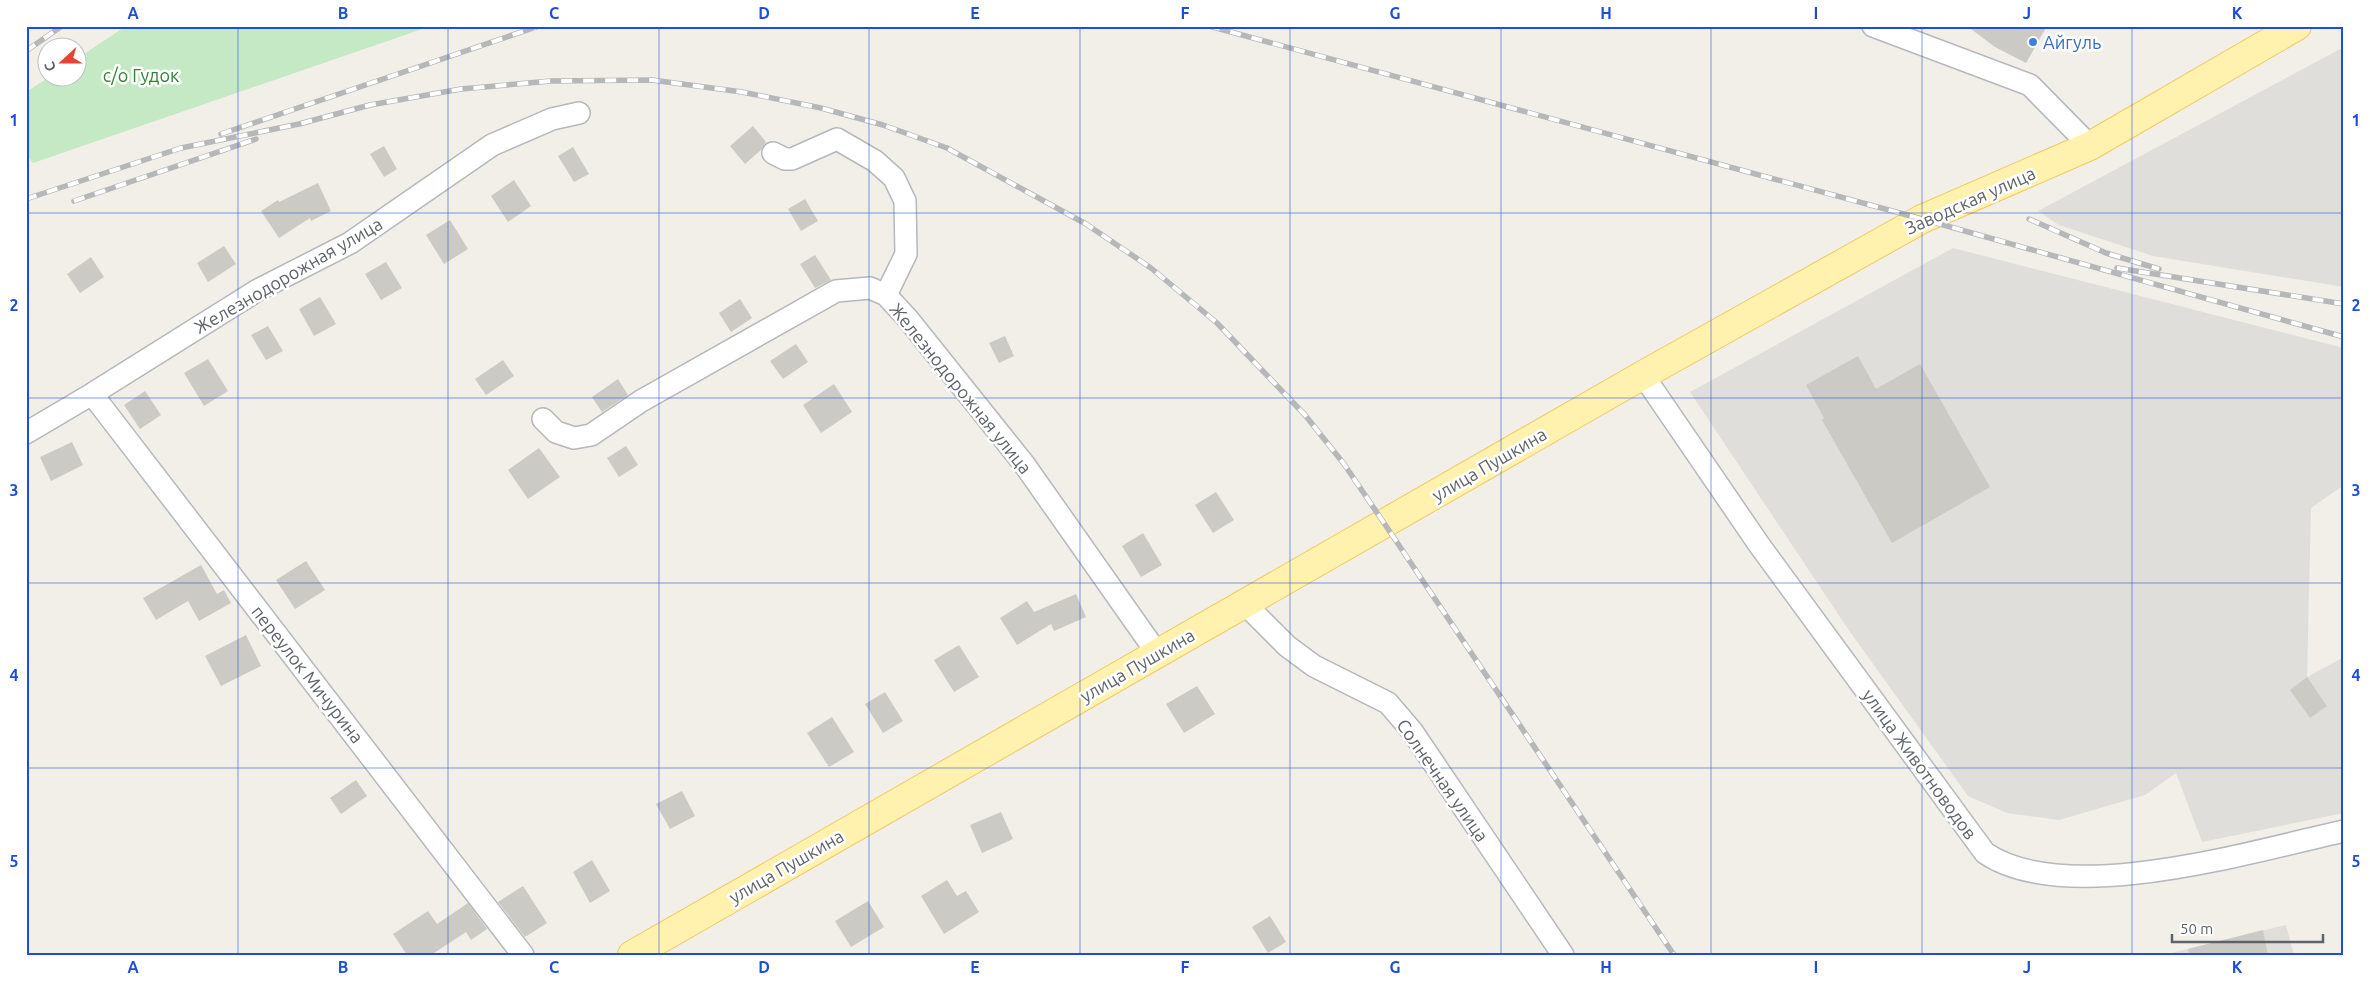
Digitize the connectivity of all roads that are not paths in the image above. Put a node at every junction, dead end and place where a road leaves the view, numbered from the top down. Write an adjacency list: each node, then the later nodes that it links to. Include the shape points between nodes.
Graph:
1 (1873, 26): 4 (street, via 2030,85)
2 (2297, 26): 4 (main road, Заводская улица)
3 (579, 113): 8 (street, Железнодорожная улица, via 552,119 492,145 350,243 258,290)
4 (2090, 146): 7 (main road, Заводская улица, via 1922,219)
5 (773, 153): 6 (street, via 792,159 837,139 875,161 894,178 905,200 906,254)
6 (886, 295): 9 (street, Железнодорожная улица, via 870,288 836,291 641,401 591,436 574,438 556,432); 12 (street, Железнодорожная улица, via 1024,464)
7 (1643, 375): 11 (main road, улица Пушкина); 13 (street, улица Животноводов, via 1772,562 1985,853 1997,861 2035,872 2083,877 2160,871)
8 (92, 394): 10 (street, Железнодорожная улица); 14 (street, переулок Мичурина)
9 (543, 419)
10 (26, 433)
11 (1244, 603): 12 (main road, улица Пушкина); 16 (street, Солнечная улица, via 1287,646 1314,666 1388,703 1412,731)
12 (1157, 654): 15 (main road, улица Пушкина)
13 (2344, 831)
14 (523, 955)
15 (632, 955)
16 (1562, 955)

